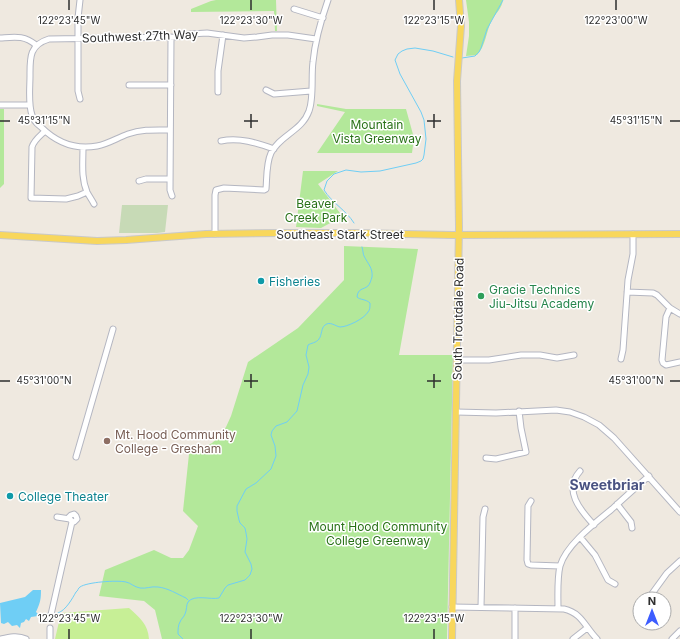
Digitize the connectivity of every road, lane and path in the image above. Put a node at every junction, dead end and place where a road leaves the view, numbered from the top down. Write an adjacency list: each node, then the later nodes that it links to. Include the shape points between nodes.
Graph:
1 (80, 0): 9 (street)
2 (328, 0): 5 (street)
3 (459, 0): 34 (main road, South Troutdale Road)
4 (294, 9): 5 (street)
5 (323, 18): 10 (street)
6 (223, 35): 7 (street, Southwest 27th Way, via 196,33); 10 (street, Southwest 27th Way, via 244,38 288,34); 16 (street)
7 (171, 37): 9 (street, Southwest 27th Way); 13 (street)
8 (0, 38): 11 (street, via 24,38)
9 (78, 39): 11 (street, Southwest 27th Way, via 49,39); 17 (street)
10 (316, 39): 15 (street)
11 (36, 45): 19 (street, via 31,55)
12 (129, 85): 13 (street)
13 (171, 85): 20 (street)
14 (266, 90): 15 (street, via 274,94)
15 (311, 91): 24 (street, via 311,104 305,119 299,128)
16 (218, 92)
17 (80, 99)
18 (0, 105): 19 (street)
19 (30, 105): 21 (street, via 33,118)
20 (170, 130): 23 (street, via 135,132 102,145); 25 (street)
21 (45, 131): 23 (street, via 63,143); 27 (street, via 33,142 31,198 66,199)
22 (221, 141): 24 (street, via 229,139 254,142)
23 (83, 148): 27 (street, via 82,173)
24 (274, 149): 30 (street, via 268,167 266,189 216,190)
25 (170, 179): 26 (street); 28 (street)
26 (138, 181)
27 (87, 192): 29 (street)
28 (172, 196)
29 (94, 204)
30 (216, 234): 33 (main road, Southeast Stark Street, via 98,241); 34 (main road, Southeast Stark Street)
31 (633, 234): 32 (main road, Southeast Stark Street); 34 (main road, Southeast Stark Street); 35 (street, via 633,254)
32 (680, 234)
33 (0, 235)
34 (459, 235): 41 (main road, South Troutdale Road)
35 (627, 292): 36 (street, via 653,293); 40 (street, via 624,350)
36 (670, 308): 37 (street); 42 (street, via 666,317 662,360 666,365)
37 (680, 314)
38 (113, 329): 45 (street)
39 (574, 355): 41 (street, via 557,358 521,354 489,360)
40 (621, 359)
41 (457, 360): 43 (main road, South Troutdale Road)
42 (680, 362)
43 (456, 412): 44 (street); 61 (main road, South Troutdale Road)
44 (520, 412): 46 (street, via 526,452 496,459); 48 (street, via 556,410 570,412 590,420 614,438)
45 (76, 457)
46 (486, 458)
47 (580, 471): 54 (street, via 574,481 575,499 582,512)
48 (649, 476): 50 (street); 52 (street)
49 (531, 501): 58 (street, via 528,506 528,564)
50 (617, 504): 54 (street); 55 (street, via 631,522)
51 (485, 509): 62 (street)
52 (679, 510)
53 (57, 517): 65 (street, via 71,521)
54 (594, 525): 56 (street)
55 (632, 528)
56 (580, 538): 58 (street, via 573,544); 59 (street, via 595,555 608,580)
57 (680, 561): 60 (street)
58 (560, 566): 64 (street)
59 (615, 584)
60 (654, 591)
61 (452, 607): 62 (street); 72 (main road, South Troutdale Road)
62 (481, 607): 63 (street)
63 (515, 608): 64 (street); 73 (street)
64 (558, 609): 67 (street, via 572,611)
65 (50, 619)
66 (50, 628): 71 (street)
67 (587, 628): 74 (street); 75 (street)
68 (680, 631): 76 (street)
69 (1, 639): 70 (street)
70 (26, 639)
71 (50, 639)
72 (452, 639)
73 (515, 639)
74 (574, 639)
75 (597, 639)
76 (672, 639)

